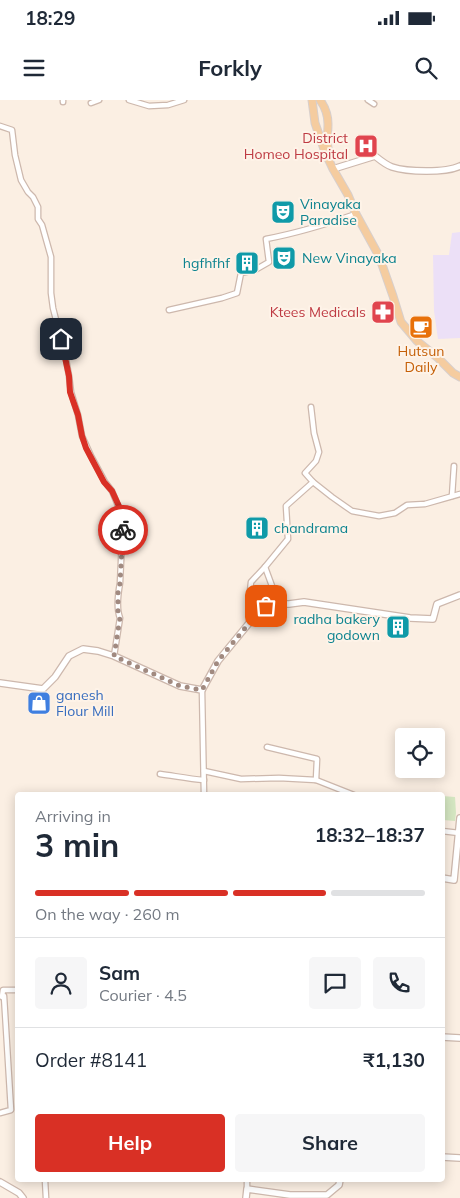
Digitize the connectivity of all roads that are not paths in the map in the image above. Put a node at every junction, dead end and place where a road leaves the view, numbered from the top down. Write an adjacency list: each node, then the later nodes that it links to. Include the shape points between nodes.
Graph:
1 (99, 100): 7 (street)
2 (129, 100): 3 (street, via 148,106 168,106)
3 (184, 100)
4 (312, 100): 11 (main road, via 315,123)
5 (320, 100): 11 (main road, via 328,122 327,148)
6 (368, 100): 8 (street)
7 (91, 103)
8 (374, 104)
9 (0, 126): 24 (street, via 12,130 21,180 38,207 38,218 51,257 53,308 82,436 123,518 118,593 120,618)
10 (460, 166): 11 (street, via 429,171 406,169 391,167 375,156)
11 (333, 169): 12 (main road)
12 (356, 214): 13 (street, via 313,229 266,239 269,262 241,273 237,293); 14 (main road, via 379,256 401,322 417,341)
13 (169, 310)
14 (460, 377)
15 (311, 408): 17 (street, via 319,452 316,461 305,472)
16 (454, 466): 19 (street)
17 (313, 482): 19 (street, via 352,511 378,516 394,513 407,505 425,504); 20 (street, via 286,506 288,539)
18 (460, 494): 19 (street)
19 (452, 496)
20 (265, 567): 22 (street, via 272,586); 23 (street, via 251,582 250,590)
21 (460, 595): 22 (street, via 437,604 432,619 304,602)
22 (273, 604): 23 (street)
23 (266, 606): 26 (street, via 218,661)
24 (114, 656): 25 (street, via 83,650 69,656 43,689); 26 (street, via 180,686)
25 (0, 683)
26 (202, 690): 28 (street)
27 (267, 747): 31 (street, via 317,759)
28 (204, 771): 30 (street); 31 (street, via 242,779)
29 (160, 774): 30 (street)
30 (204, 780): 32 (street)
31 (316, 780): 33 (street)
32 (204, 792)
33 (346, 792)
34 (460, 818): 36 (street)
35 (445, 831): 36 (street)
36 (459, 833): 37 (street, via 454,880)
37 (445, 878)
38 (15, 990): 41 (street, via 3,990 2,997 11,1110)
39 (445, 1037): 40 (street)
40 (460, 1038)
41 (0, 1113)
42 (445, 1157): 43 (street)
43 (460, 1158)
44 (0, 1182): 49 (street)
45 (45, 1182): 50 (street)
46 (247, 1182): 48 (street)
47 (340, 1182): 48 (street, via 327,1195 290,1195)
48 (247, 1188): 51 (street)
49 (23, 1198)
50 (46, 1198)
51 (246, 1198)

